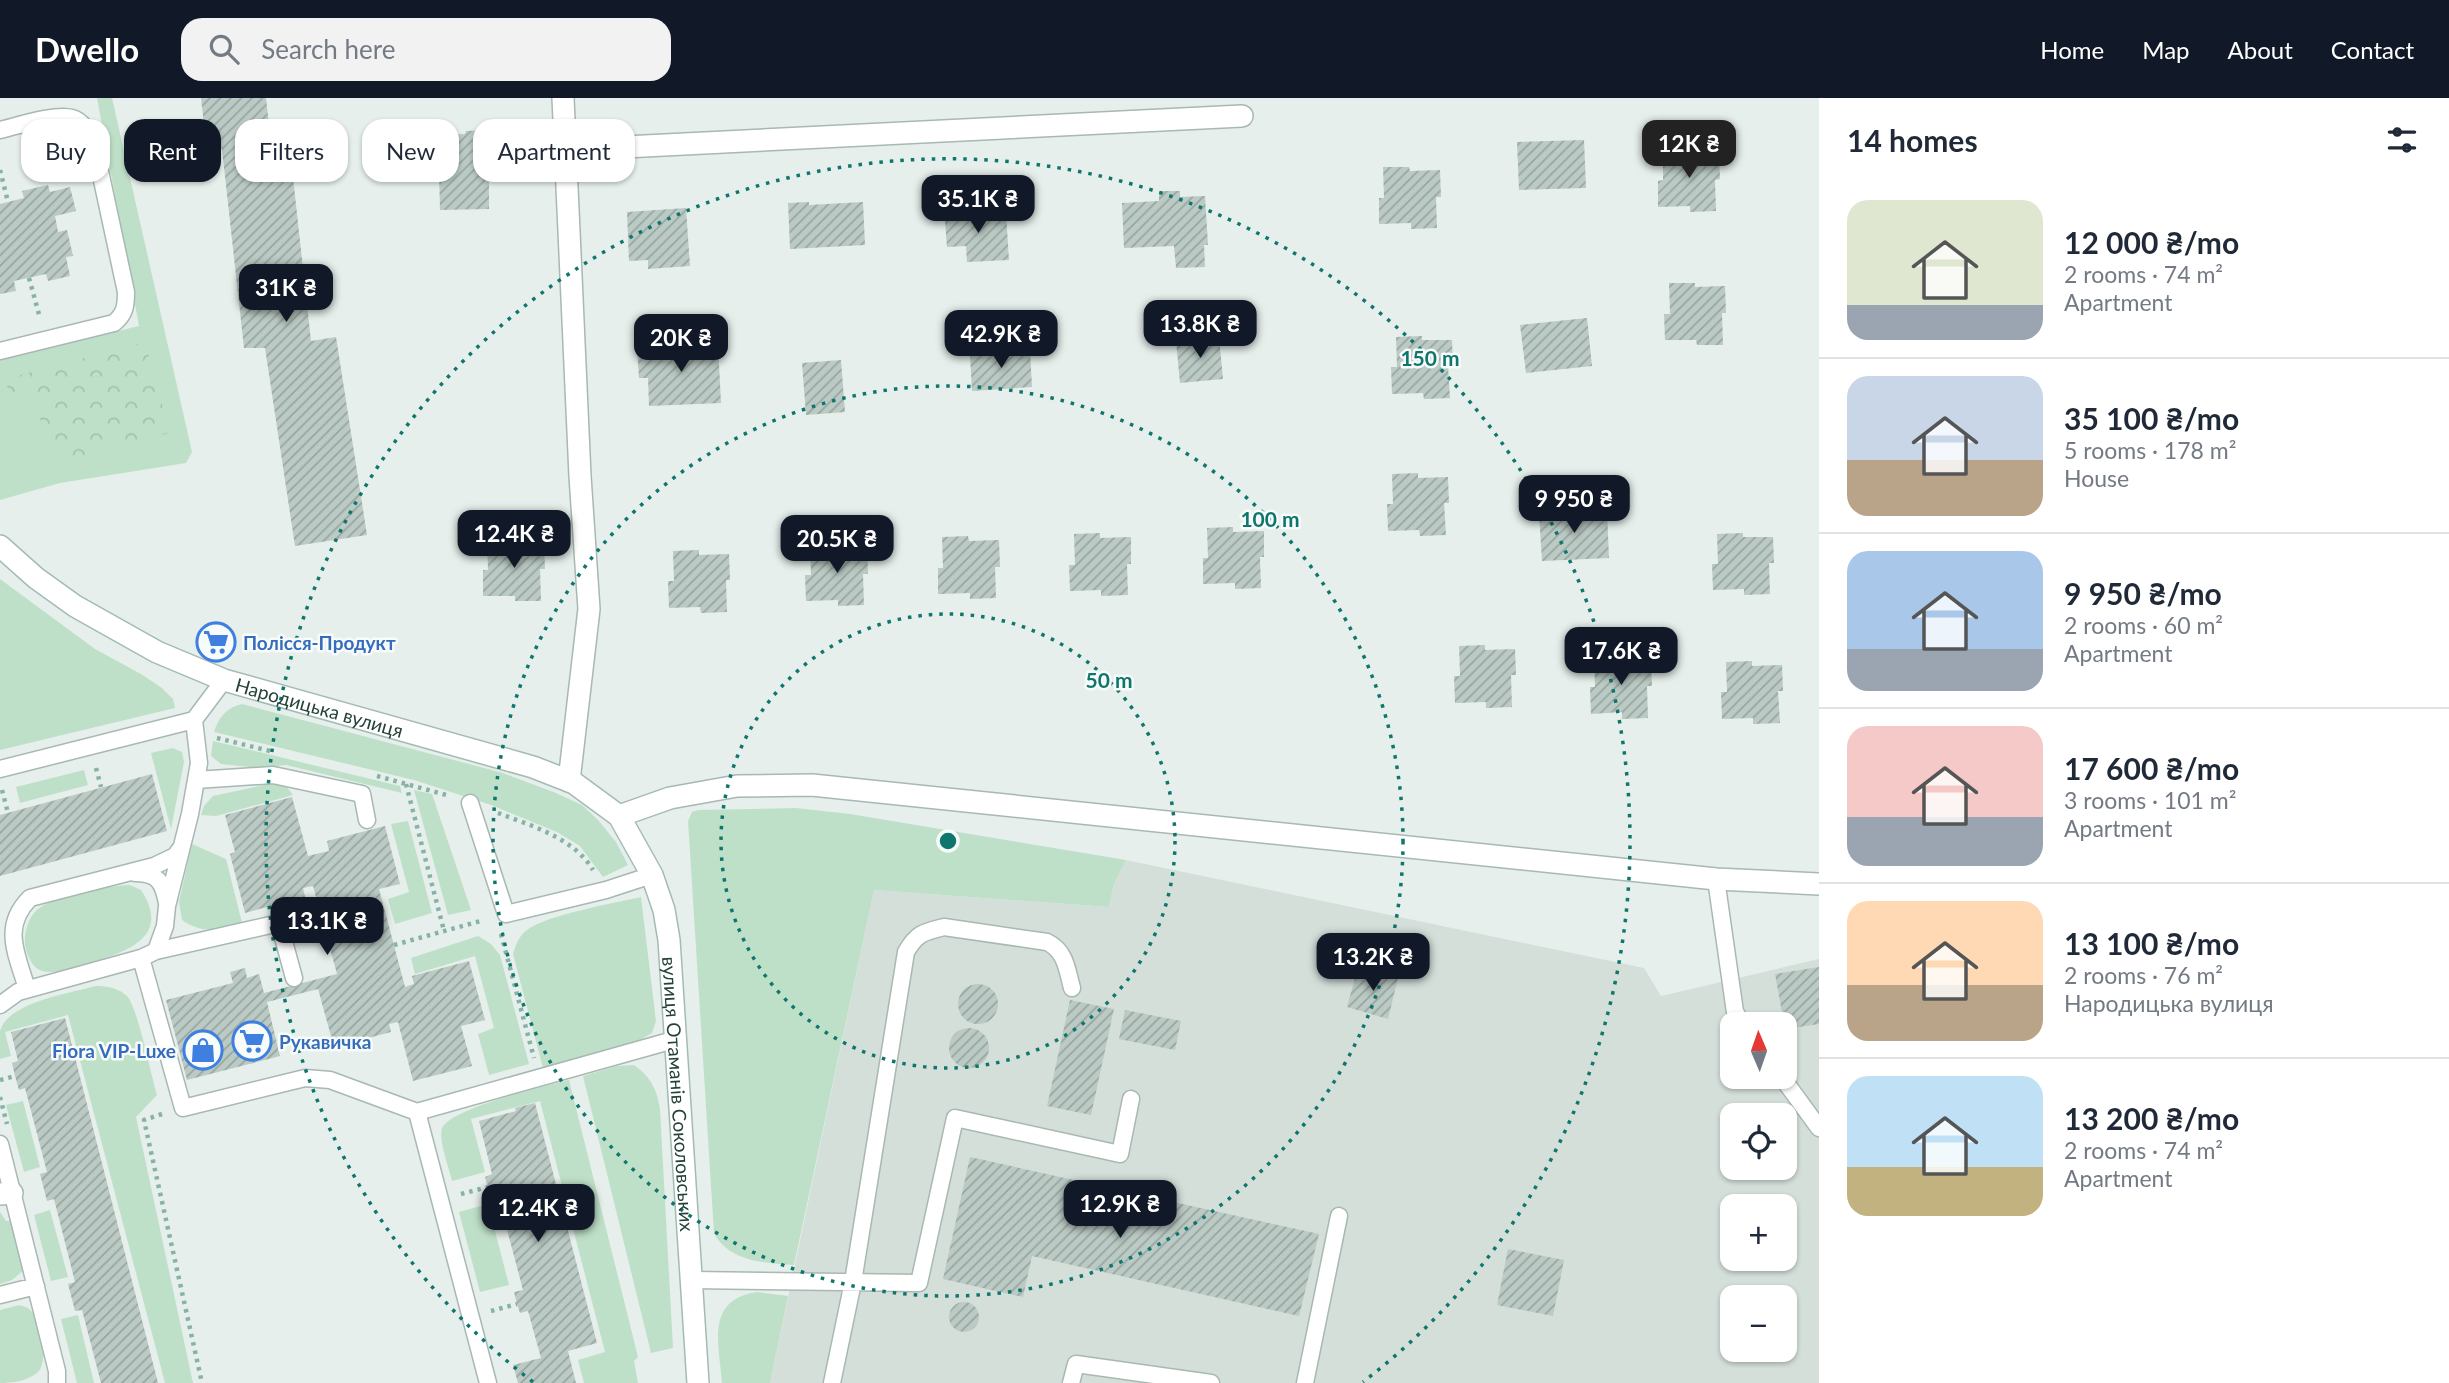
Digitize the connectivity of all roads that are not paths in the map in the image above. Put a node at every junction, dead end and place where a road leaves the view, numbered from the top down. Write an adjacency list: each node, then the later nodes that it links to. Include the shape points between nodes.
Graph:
1 (564, 98): 3 (street)
2 (1242, 116): 5 (street)
3 (564, 119)
4 (0, 130): 7 (lane, via 62,117 73,118 87,131 94,143 126,292 122,317 114,323)
5 (635, 146)
6 (566, 182): 13 (street, via 589,609)
7 (0, 351)
8 (0, 546): 9 (street, Народицька вулиця, via 75,606 158,652)
9 (224, 680): 10 (lane); 13 (street, Народицька вулиця)
10 (194, 720): 11 (lane); 12 (lane, via 199,746)
11 (0, 769)
12 (196, 780): 16 (lane, via 273,775 362,794); 17 (lane)
13 (569, 781): 15 (street, Народицька вулиця)
14 (470, 803): 19 (lane, via 501,915)
15 (619, 816): 19 (street, вулиця Отаманів Соколовських); 20 (street, via 670,798 737,786 812,785)
16 (367, 820)
17 (181, 848): 18 (lane, via 166,861); 22 (lane)
18 (127, 873): 22 (lane, via 157,878 164,887); 27 (lane, via 30,898 19,909 13,943)
19 (652, 875): 30 (street, вулиця Отаманів Соколовських, via 669,940)
20 (1716, 879): 21 (street); 29 (lane)
21 (1819, 884)
22 (167, 906): 23 (lane)
23 (156, 951): 24 (lane); 25 (lane, via 279,923)
24 (141, 958): 27 (lane); 33 (lane, via 183,1108 305,1078 330,1080)
25 (294, 978)
26 (1072, 988): 39 (lane, via 1064,958 1058,947 1047,942 944,927 915,937 906,952)
27 (27, 989): 28 (lane)
28 (0, 1005)
29 (1735, 1012)
30 (677, 1039): 33 (lane); 38 (street, вулиця Отаманів Соколовських)
31 (1791, 1089): 34 (lane)
32 (1131, 1099): 39 (lane, via 1120,1154 955,1118 919,1283)
33 (417, 1112): 43 (lane)
34 (1819, 1128)
35 (0, 1144): 36 (lane)
36 (6, 1194): 40 (lane)
37 (1339, 1216): 48 (lane)
38 (692, 1280): 39 (lane); 44 (street, вулиця Отаманів Соколовських)
39 (853, 1282): 45 (lane)
40 (36, 1286): 41 (lane); 42 (lane)
41 (0, 1295)
42 (57, 1383)
43 (488, 1383)
44 (698, 1383)
45 (832, 1383)
46 (1071, 1383): 47 (lane, via 1076,1364)
47 (1211, 1383)
48 (1304, 1383)

